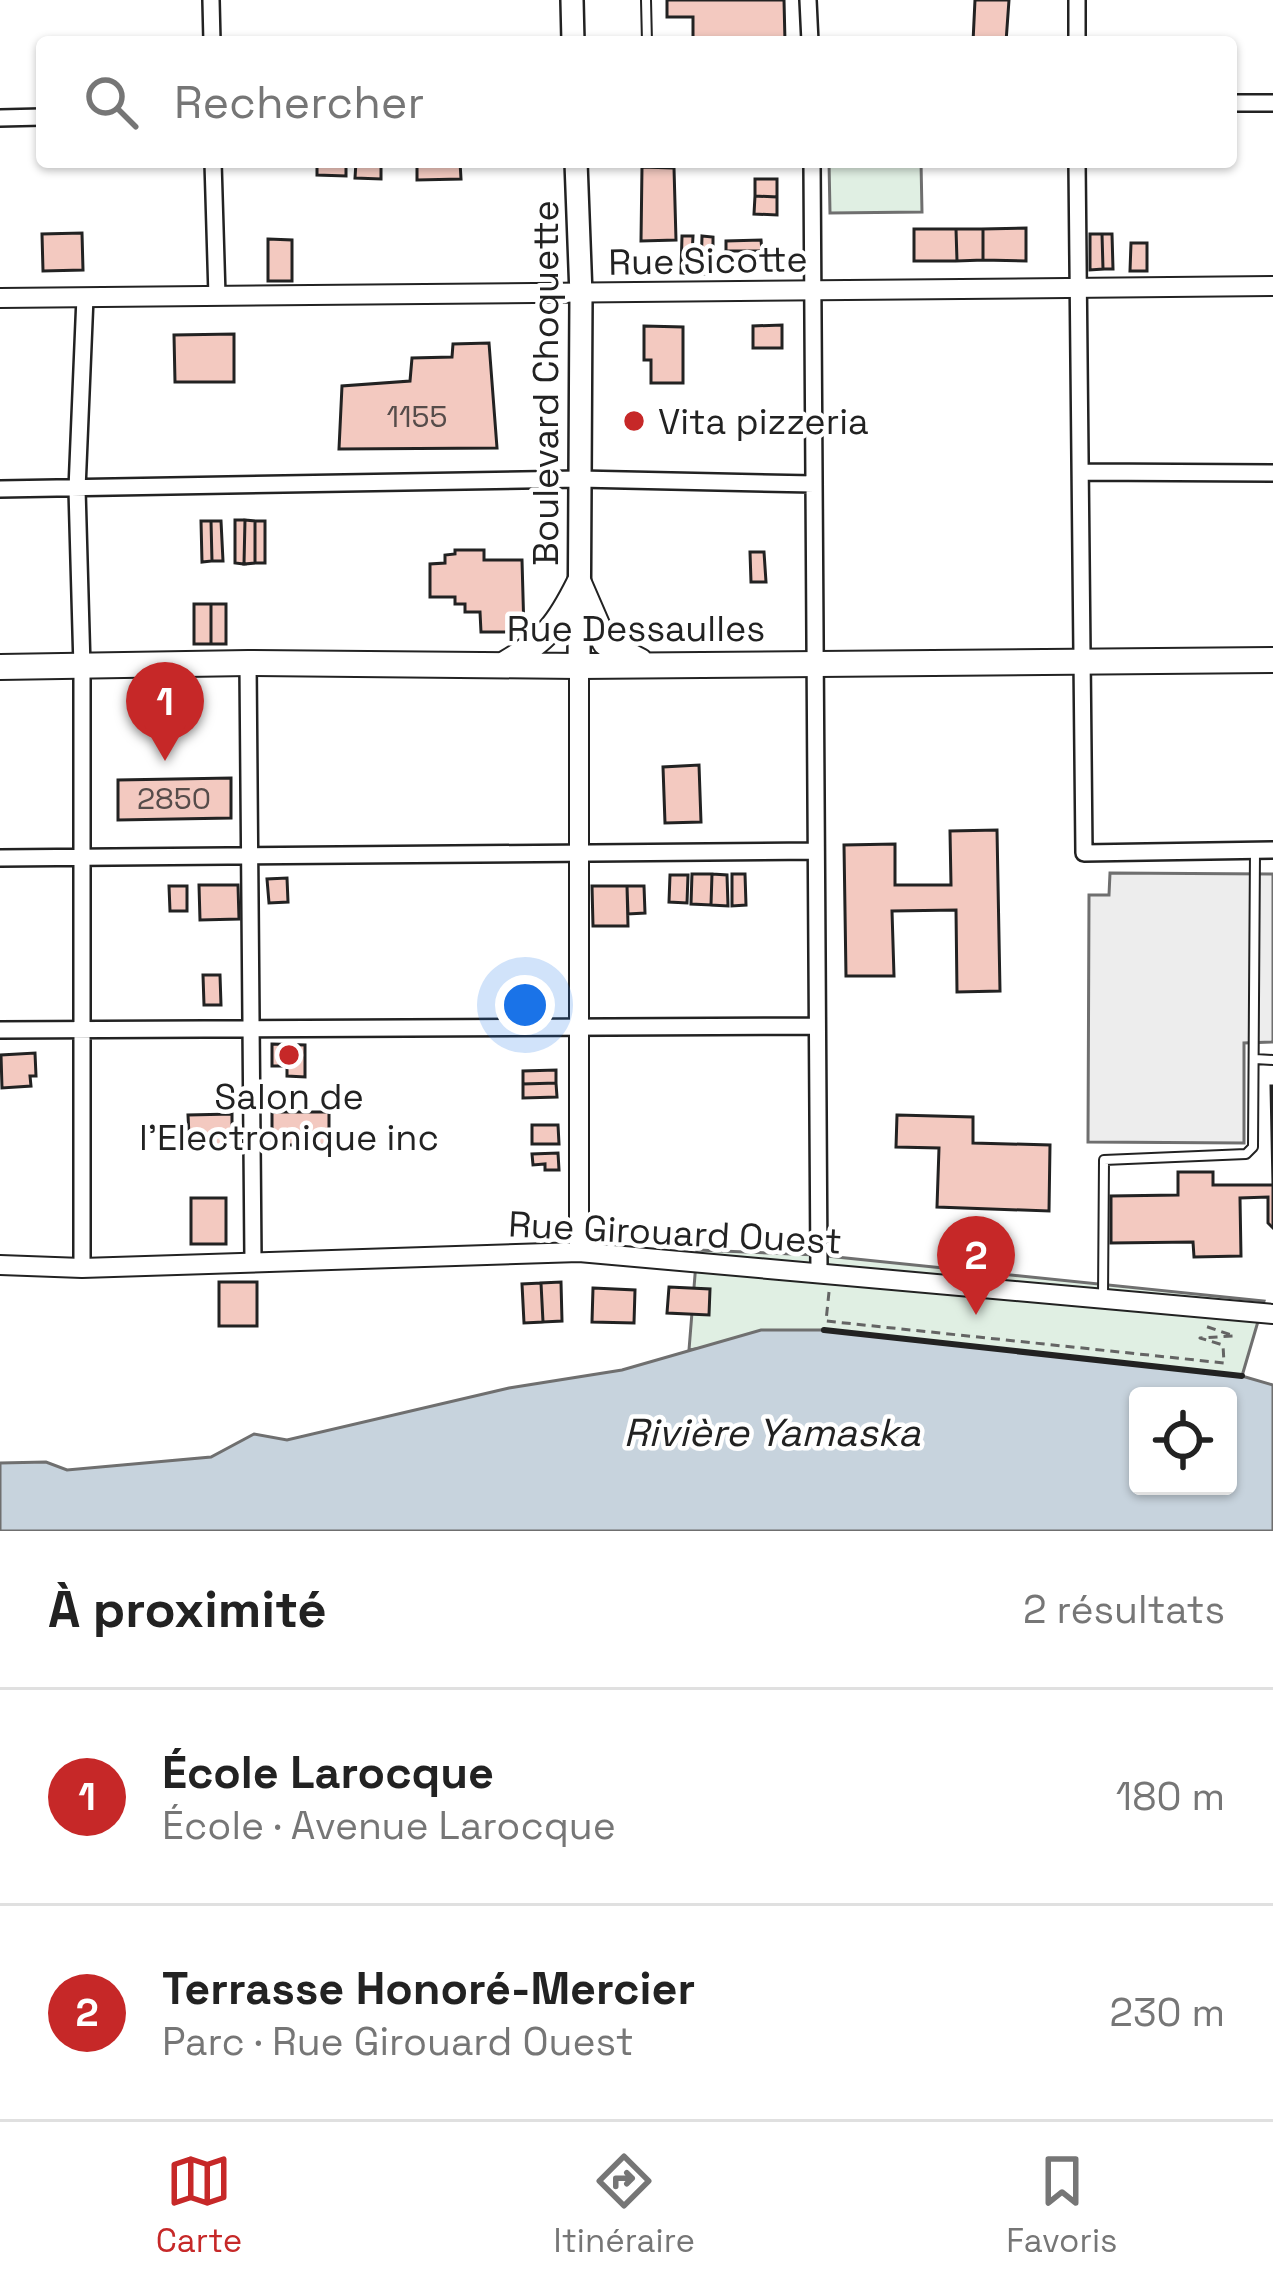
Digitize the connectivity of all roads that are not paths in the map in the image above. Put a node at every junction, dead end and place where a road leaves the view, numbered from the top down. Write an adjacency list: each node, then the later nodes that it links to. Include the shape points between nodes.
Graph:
1 (211, 0): 6 (street)
2 (572, 0): 7 (main road)
3 (646, 0): 8 (lane)
4 (808, 0): 9 (street)
5 (1077, 0): 10 (street)
6 (212, 36)
7 (573, 36)
8 (646, 36)
9 (810, 36)
10 (1077, 36)
11 (1273, 103): 12 (street)
12 (1237, 104)
13 (36, 117): 14 (street)
14 (0, 118)
15 (213, 168): 23 (street)
16 (576, 168): 22 (main road, Boulevard Choquette)
17 (812, 168): 21 (street)
18 (1077, 168): 20 (street)
19 (1273, 286): 20 (street, Rue Sicotte)
20 (1076, 287): 21 (street, Rue Sicotte); 26 (street)
21 (813, 291): 22 (street, Rue Sicotte); 29 (street)
22 (581, 295): 23 (street, Rue Sicotte); 28 (main road, Boulevard Choquette)
23 (217, 296): 25 (street, Rue Sicotte)
24 (0, 298): 25 (street, Rue Sicotte)
25 (86, 298): 31 (street)
26 (1081, 472): 27 (street); 34 (street)
27 (1273, 473)
28 (579, 479): 29 (street); 31 (street); 32 (main road, Boulevard Choquette)
29 (814, 484): 36 (street)
30 (0, 489): 31 (street)
31 (77, 489): 41 (street)
32 (579, 583): 37 (main road, via 543,641); 38 (main road, via 605,643); 39 (main road, Boulevard Choquette)
33 (1273, 660): 34 (main road, Rue Dessaulles)
34 (1081, 661): 36 (main road, Rue Dessaulles); 42 (street, via 1084,854)
35 (248, 663): 37 (main road, Rue Dessaulles); 41 (main road, Rue Dessaulles); 45 (street)
36 (815, 663): 38 (main road, Rue Dessaulles); 43 (street)
37 (502, 665): 39 (main road, Rue Dessaulles)
38 (653, 665): 39 (main road, Rue Dessaulles)
39 (579, 666): 44 (street, Boulevard Choquette)
40 (0, 667): 41 (main road, Rue Dessaulles)
41 (82, 667): 46 (street)
42 (1264, 850): 53 (lane)
43 (816, 851): 44 (street); 48 (street)
44 (579, 853): 45 (street); 49 (street, Boulevard Choquette)
45 (250, 856): 46 (street); 51 (street)
46 (81, 857): 47 (street); 50 (street)
47 (0, 858)
48 (817, 1026): 49 (street); 59 (street)
49 (579, 1027): 51 (street); 55 (street, Boulevard Choquette)
50 (81, 1029): 51 (street); 52 (street); 58 (street)
51 (251, 1029): 56 (street)
52 (0, 1030)
53 (1255, 1060): 54 (lane); 60 (lane, via 1255,1139 1246,1154 1104,1160)
54 (1273, 1060)
55 (579, 1252): 56 (street, Rue Girouard Ouest); 59 (street, Rue Girouard Ouest)
56 (253, 1260): 58 (street, Rue Girouard Ouest)
57 (0, 1265): 58 (street, Rue Girouard Ouest)
58 (82, 1268)
59 (825, 1272): 60 (street, Rue Girouard Ouest)
60 (1103, 1298): 61 (street, Rue Girouard Ouest)
61 (1273, 1313)

